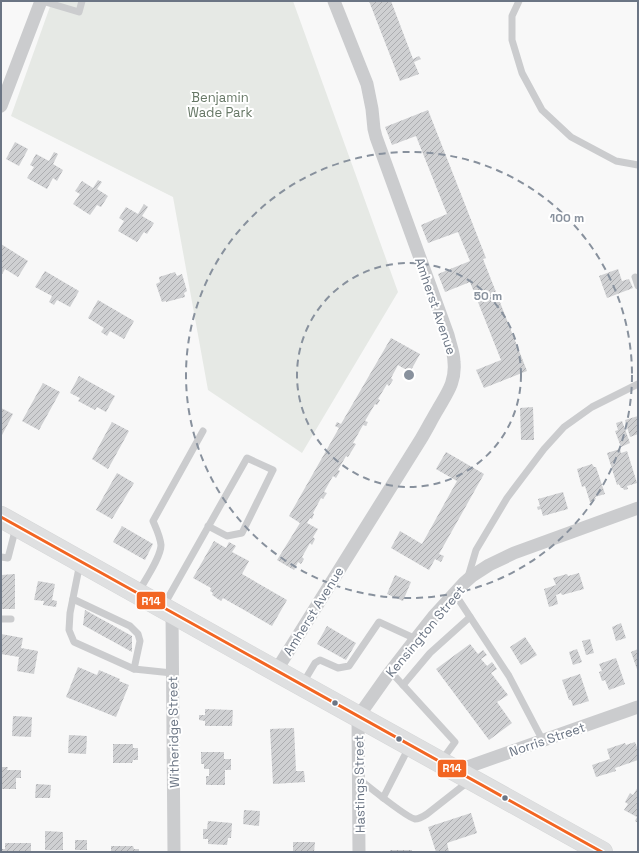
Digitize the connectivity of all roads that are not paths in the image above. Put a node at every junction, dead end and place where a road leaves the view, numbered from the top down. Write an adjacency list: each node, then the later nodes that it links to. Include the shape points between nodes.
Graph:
1 (42, 1): 2 (lane, via 79,12); 5 (street)
2 (82, 1)
3 (334, 1): 26 (street, Amherst Avenue, via 367,84 376,137 448,335 454,370 452,384 421,439)
4 (519, 1): 6 (lane, via 512,16 512,40 522,73 542,110 571,137 616,161)
5 (1, 106)
6 (638, 165)
7 (634, 277): 8 (lane)
8 (638, 286)
9 (638, 384): 16 (lane, via 592,407 564,427 544,449 507,498 476,550)
10 (203, 431): 17 (lane, via 153,520 161,547)
11 (638, 508): 16 (street, Kensington Street, via 514,553 489,565)
12 (9, 521): 14 (lane, via 8,558); 15 (main road)
13 (208, 526): 13 (lane, via 247,458 273,470 242,533 227,536); 20 (lane)
14 (1, 558)
15 (80, 561): 17 (main road); 19 (lane)
16 (467, 581): 18 (street, Kensington Street)
17 (138, 593): 20 (main road)
18 (455, 594): 21 (lane); 24 (street, Kensington Street)
19 (73, 599): 25 (lane, via 69,630 74,642); 25 (lane, via 130,626 138,634 140,641)
20 (167, 610): 26 (main road); 28 (street, Witheridge Street)
21 (470, 617): 30 (lane, via 430,653); 33 (lane, via 509,676)
22 (1, 619): 23 (lane)
23 (11, 619)
24 (416, 639): 27 (street, Kensington Street); 29 (lane, via 379,622 349,666 338,668 320,660)
25 (134, 670): 28 (lane)
26 (276, 671): 29 (main road)
27 (390, 672): 30 (lane); 32 (street, Kensington Street)
28 (172, 673): 38 (street, Witheridge Street)
29 (302, 685): 32 (main road)
30 (403, 685): 35 (lane, via 455,742)
31 (638, 707): 33 (street, Norris Street)
32 (358, 717): 34 (main road); 36 (street, Hastings Street)
33 (543, 741): 35 (street, Norris Street)
34 (410, 745): 35 (main road); 37 (lane)
35 (456, 771): 37 (lane, via 427,814 422,817 415,819); 40 (main road)
36 (359, 779): 37 (lane); 39 (street, Hastings Street)
37 (383, 798)
38 (174, 852)
39 (359, 852)
40 (602, 852)

